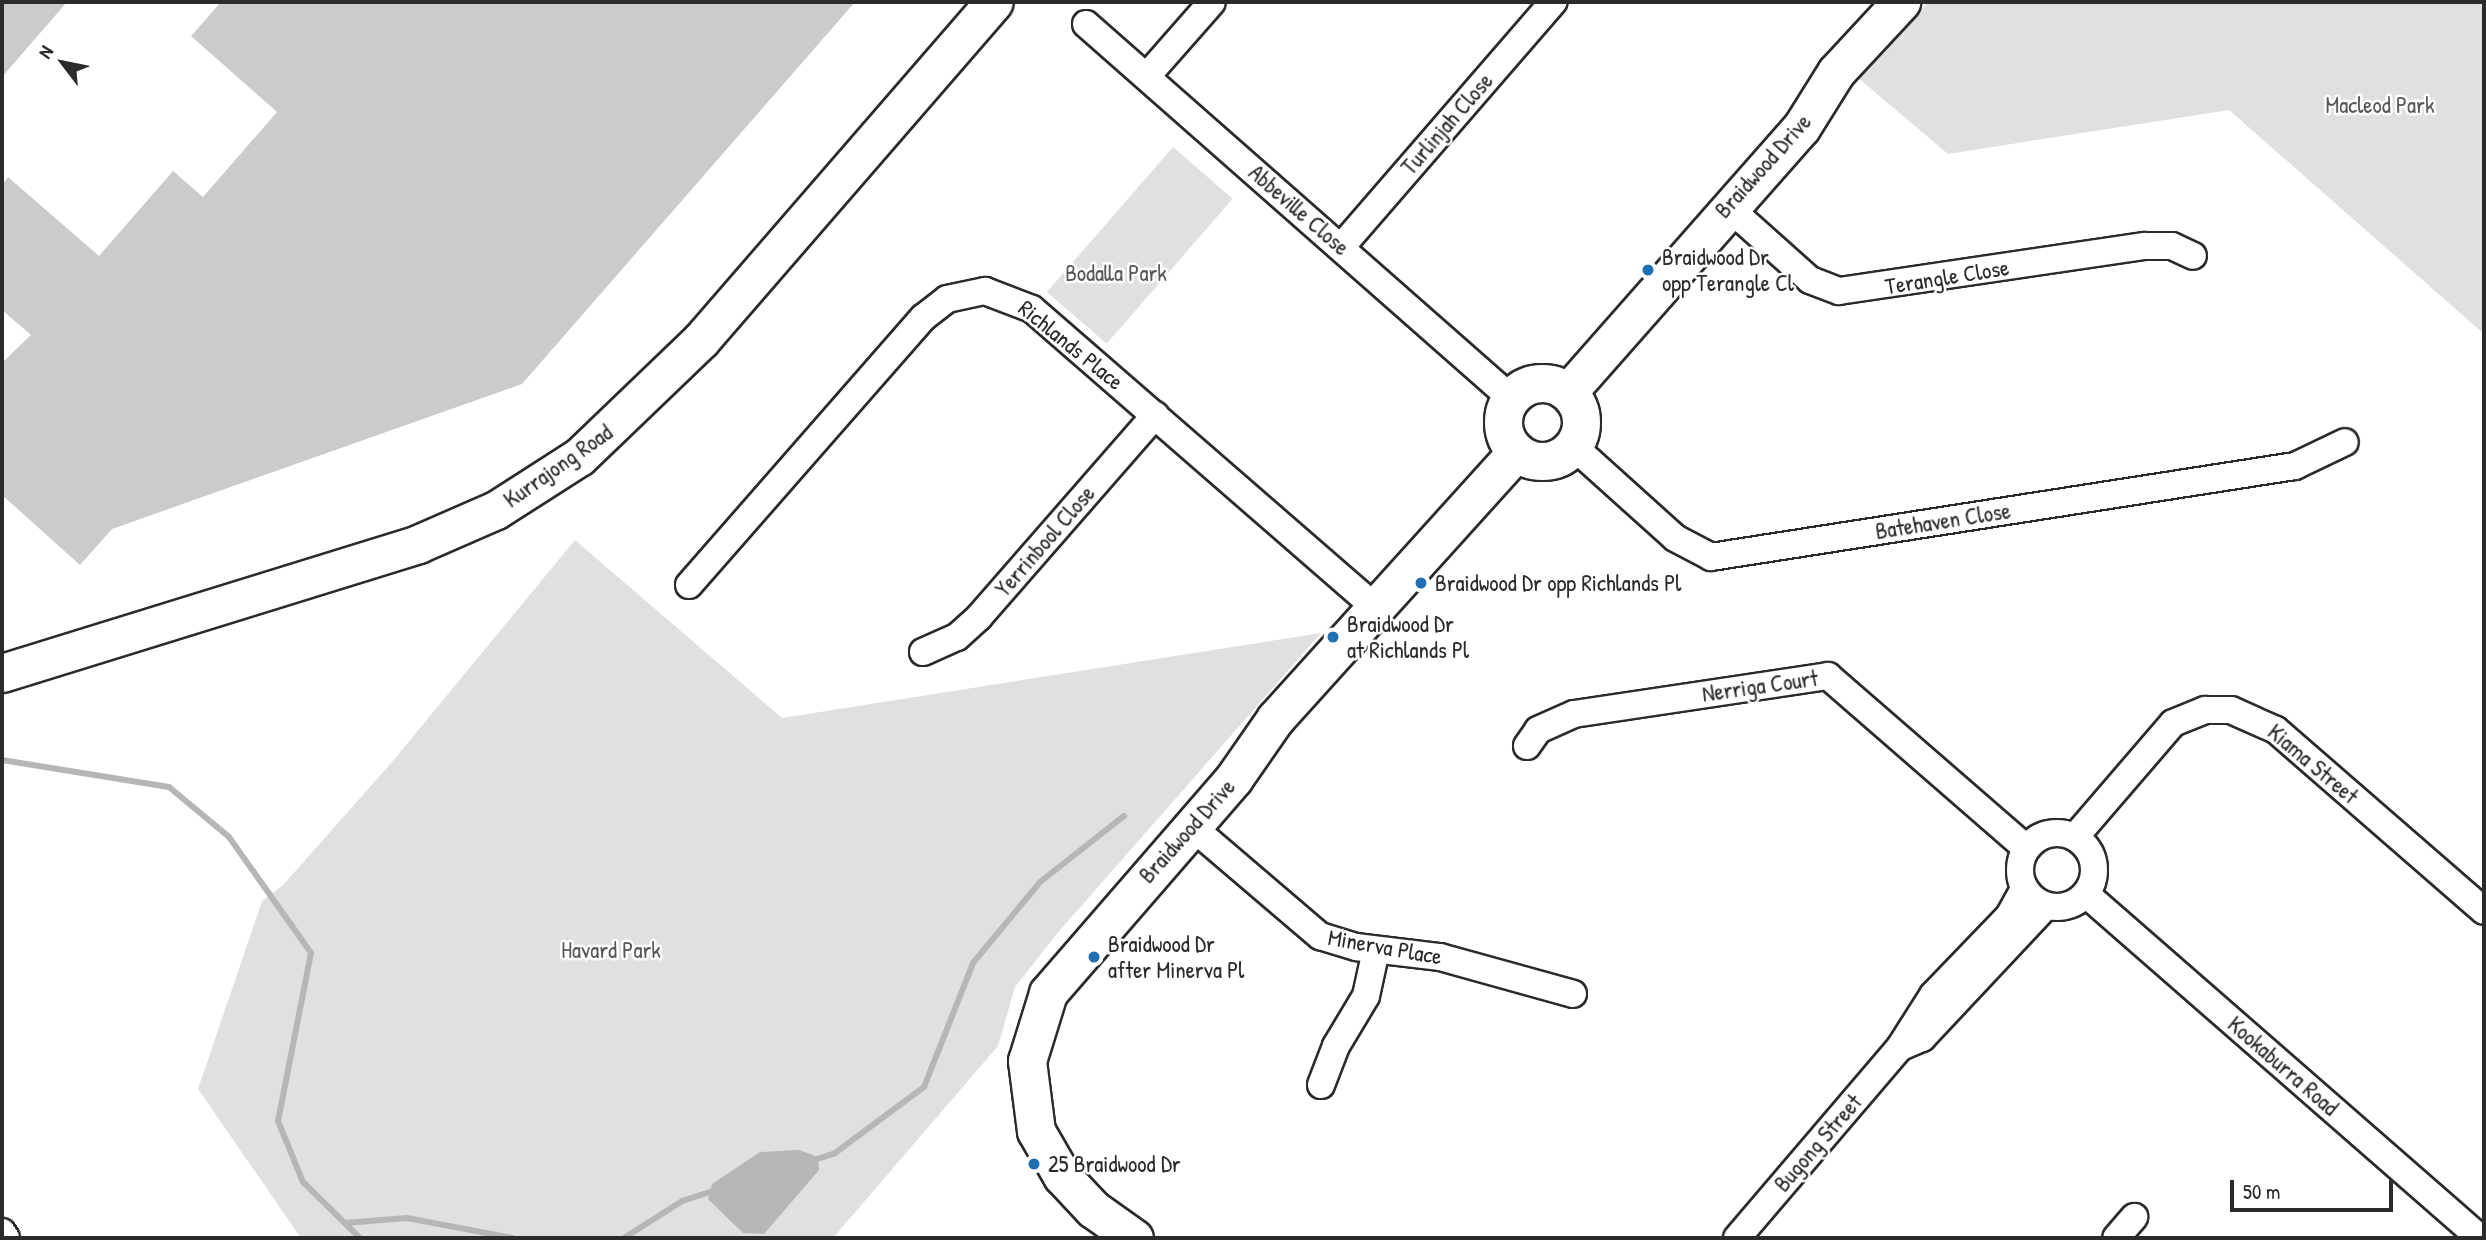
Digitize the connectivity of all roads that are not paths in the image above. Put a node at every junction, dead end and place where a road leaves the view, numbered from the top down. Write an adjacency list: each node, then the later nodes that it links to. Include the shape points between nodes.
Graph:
1 (994, 2): 19 (street, Kurrajong Road, via 701,340 579,457 496,510 429,540)
2 (1212, 2): 6 (street)
3 (1553, 2): 8 (street, Turlinjah Close)
4 (1901, 2): 7 (street, Braidwood Drive, via 1836,72 1801,128)
5 (1086, 23): 6 (street, Abbeville Close)
6 (1147, 76): 8 (street, Abbeville Close)
7 (1727, 206): 9 (street, Terangle Close, via 1810,279 1839,291 2145,246 2172,246); 10 (street, Braidwood Drive)
8 (1342, 246): 11 (street, Abbeville Close)
9 (2193, 256)
10 (1567, 392): 11 (street, via 1545,383); 14 (street, via 1580,412)
11 (1511, 398): 15 (street, via 1502,420)
12 (1155, 415): 16 (street, Richlands Place, via 1032,309 995,293 956,296 923,317); 17 (street, Richlands Place); 18 (street, Yerrinbool Close, via 979,617 957,637)
13 (2345, 442): 14 (street, Batehaven Close, via 2295,466 1711,557 1675,538)
14 (1573, 446): 15 (street, via 1552,460)
15 (1516, 452): 17 (street, Braidwood Drive)
16 (689, 585)
17 (1376, 607): 21 (street, Braidwood Drive, via 1275,719 1234,778)
18 (923, 652)
19 (2, 674)
20 (1527, 746): 23 (street, Nerriga Court, via 1538,730 1574,714 1829,676)
21 (1191, 826): 28 (street, Minerva Place, via 1310,930 1331,941); 35 (street, Braidwood Drive, via 1059,975 1030,1043 1029,1099 1044,1148 1093,1209)
22 (2075, 837): 23 (street, via 2049,833); 25 (street, via 2092,857 2092,883); 27 (street, Kiama Street, via 2173,723 2205,710 2231,710 2276,730)
23 (2026, 848): 24 (street, via 2020,861)
24 (2024, 889): 26 (street); 30 (street, Bugong Street, via 2009,916 1933,995)
25 (2085, 894): 26 (street, via 2074,904); 38 (street, Kookaburra Road)
26 (2046, 906): 30 (street, Bugong Street, via 1922,1038)
27 (2484, 911)
28 (1376, 950): 29 (street, Minerva Place, via 1440,957); 31 (street, via 1366,996 1336,1046)
29 (1573, 994)
30 (1900, 1047): 36 (street, Bugong Street)
31 (1321, 1085)
32 (2134, 1217): 37 (street)
33 (2, 1232): 34 (street)
34 (6, 1238)
35 (1134, 1238)
36 (1737, 1238)
37 (2116, 1238)
38 (2480, 1238)

